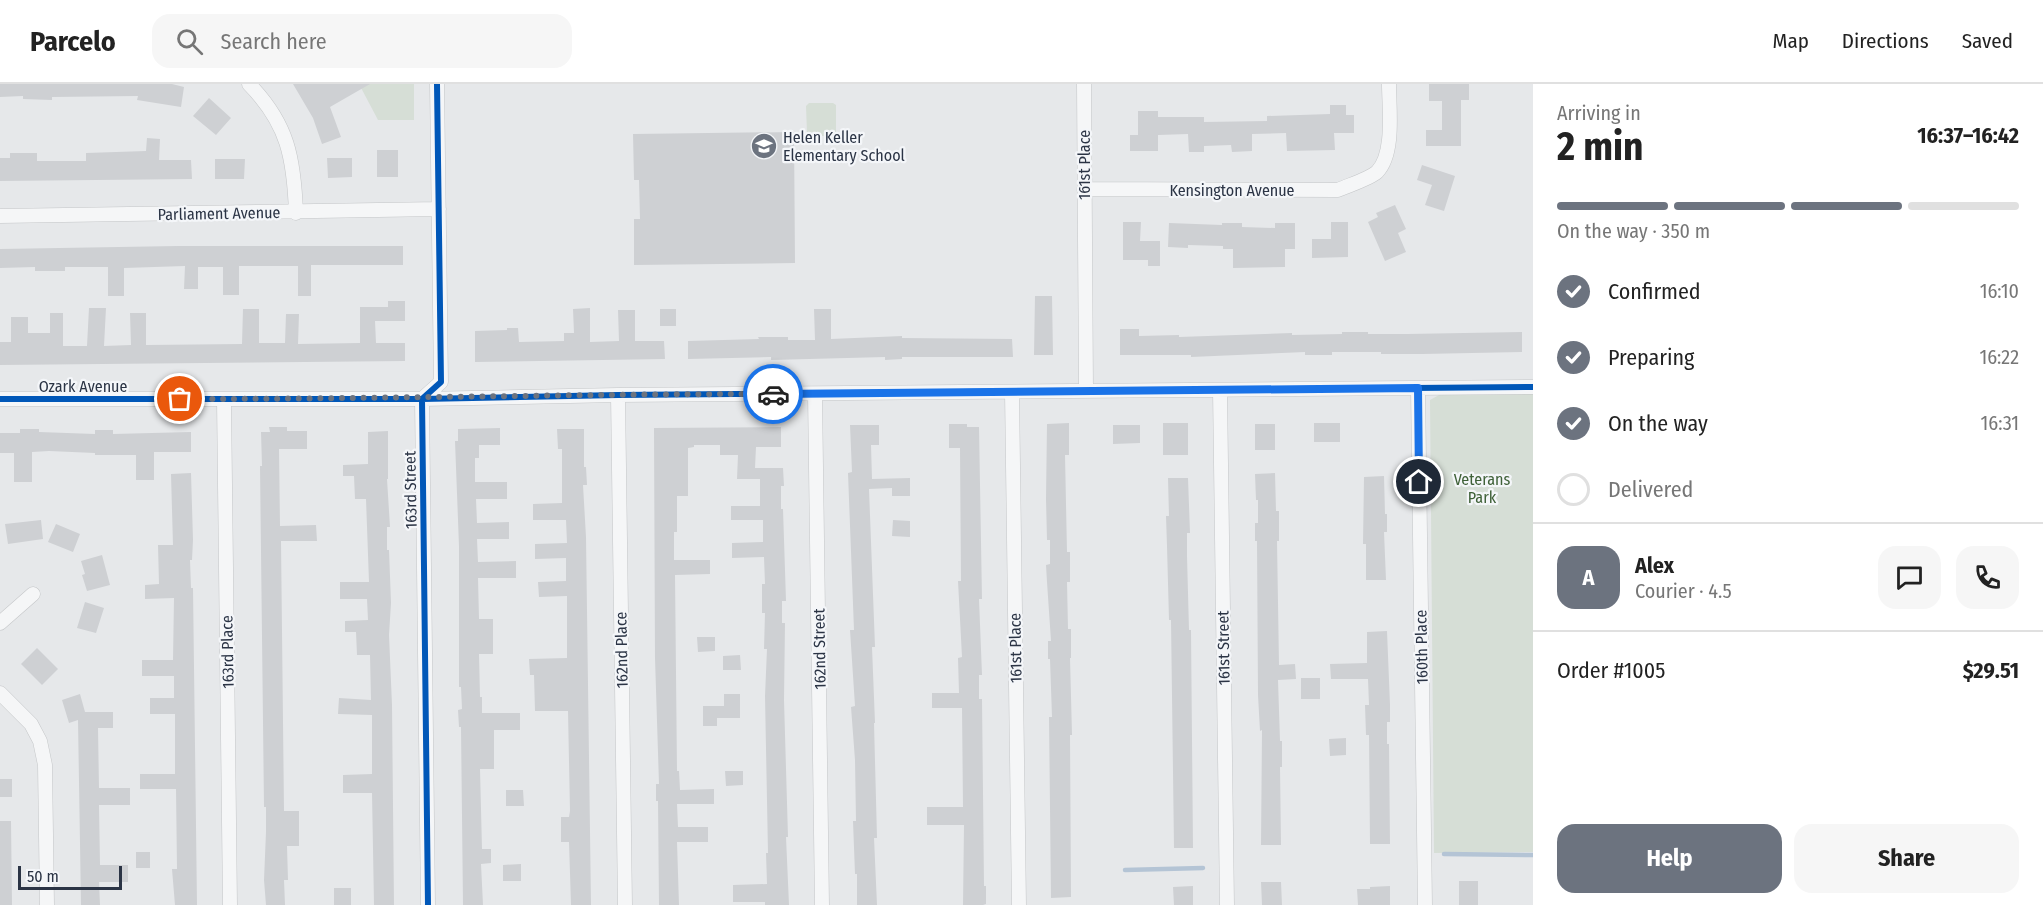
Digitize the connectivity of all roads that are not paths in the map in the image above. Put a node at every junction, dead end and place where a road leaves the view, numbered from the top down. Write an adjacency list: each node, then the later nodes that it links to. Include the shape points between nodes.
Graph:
1 (249, 84): 7 (street, via 276,118 290,153)
2 (437, 84): 6 (street)
3 (1084, 84): 5 (street, 161st Place)
4 (1389, 84): 5 (street, Kensington Avenue, via 1388,151 1384,161 1376,172 1338,190)
5 (1084, 189): 11 (street, 161st Place)
6 (439, 209): 7 (street, Parliament Avenue); 18 (street, via 441,382)
7 (296, 213): 8 (street, Parliament Avenue)
8 (0, 216)
9 (1533, 387): 10 (street, Ozark Avenue)
10 (1418, 388): 12 (street, Ozark Avenue); 29 (street, 160th Place)
11 (1086, 390): 12 (street, Ozark Avenue); 13 (street, Ozark Avenue)
12 (1220, 390): 28 (street, 161st Street)
13 (1012, 392): 15 (street, Ozark Avenue); 27 (street, 161st Place)
14 (618, 394): 15 (street, Ozark Avenue); 18 (street, Ozark Avenue); 25 (street, 162nd Place)
15 (815, 394): 26 (street, 162nd Street)
16 (0, 399): 17 (street, Ozark Avenue)
17 (224, 399): 18 (street, Ozark Avenue); 23 (street, 163rd Place)
18 (422, 399): 24 (street, 163rd Street)
19 (33, 594): 20 (street)
20 (0, 623)
21 (0, 693): 22 (street, via 31,724 40,741 45,765)
22 (47, 905)
23 (230, 905)
24 (428, 905)
25 (625, 905)
26 (822, 905)
27 (1019, 905)
28 (1227, 905)
29 (1425, 905)

